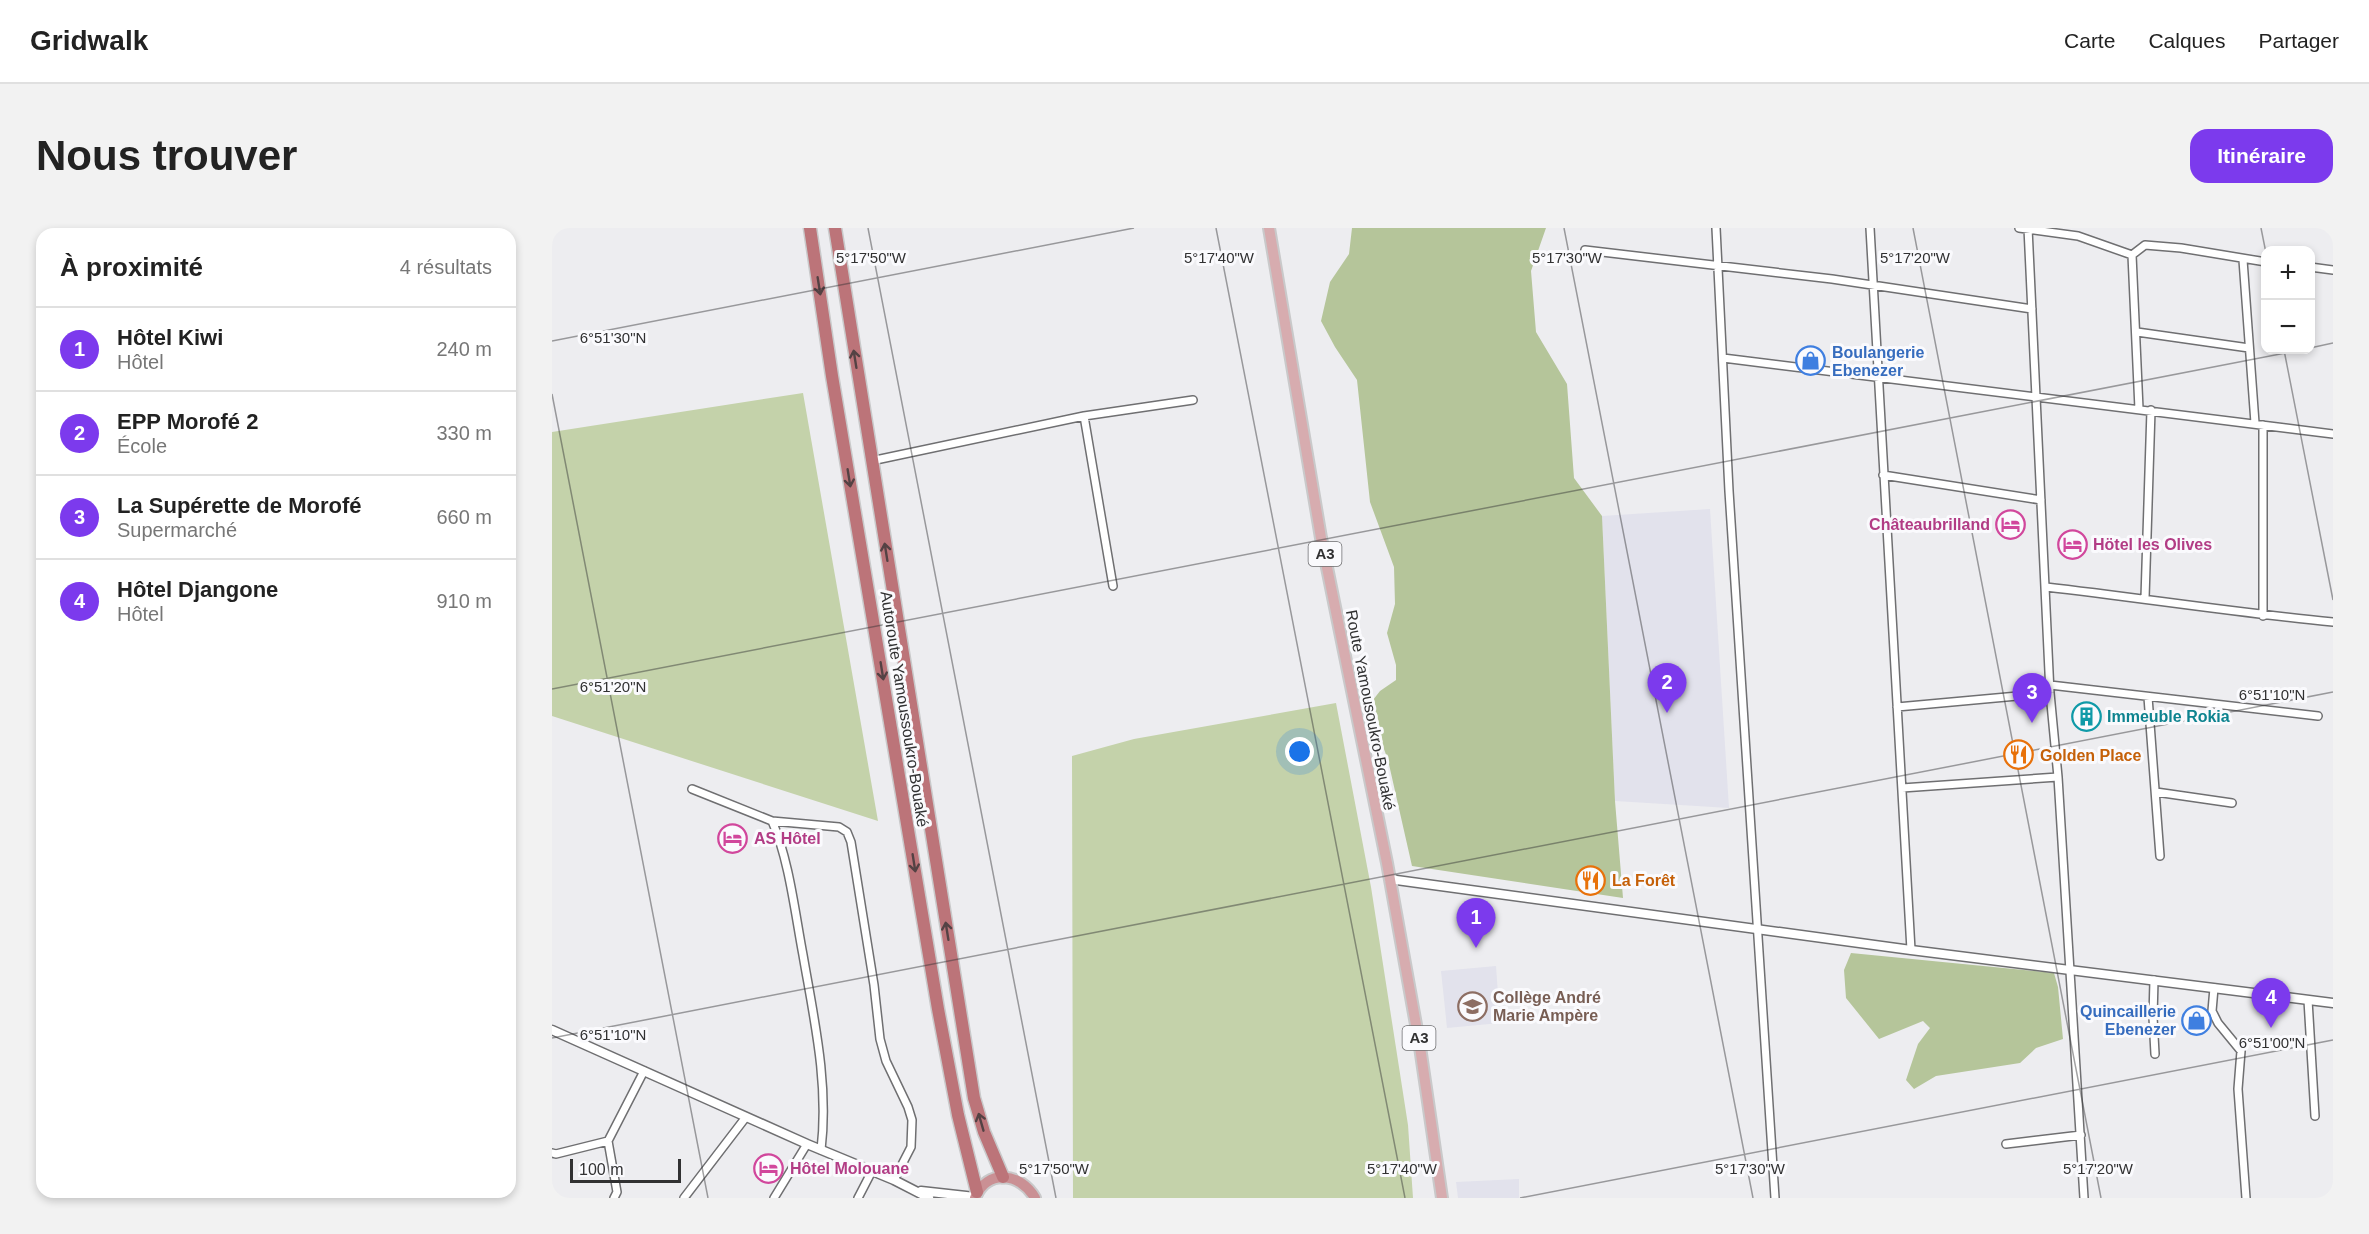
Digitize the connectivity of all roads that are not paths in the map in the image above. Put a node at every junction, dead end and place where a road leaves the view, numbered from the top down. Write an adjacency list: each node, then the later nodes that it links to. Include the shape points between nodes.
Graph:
1 (810, 228): 72 (highway, Autoroute Yamoussoukro-Bouaké, one-way to 72, via 938,1010)
2 (835, 228): 29 (highway, Autoroute Yamoussoukro-Bouaké, one-way to 2)
3 (1269, 228): 49 (main road, Route Yamousoukro-Bouaké / A3, via 1322,538)
4 (1716, 228): 12 (street)
5 (1870, 228): 15 (street)
6 (2019, 228): 7 (street)
7 (2028, 229): 9 (street, via 2078,236); 16 (street)
8 (1585, 250): 12 (street)
9 (2132, 255): 10 (street, via 2145,245); 17 (street)
10 (2243, 260): 11 (street); 18 (street)
11 (2261, 262)
12 (1718, 267): 15 (street); 19 (street)
13 (2315, 268): 14 (street)
14 (2333, 270)
15 (1873, 287): 16 (street); 20 (street)
16 (2032, 309): 21 (street)
17 (2136, 332): 18 (street); 23 (street)
18 (2249, 348): 26 (street)
19 (1723, 357): 20 (street); 50 (street)
20 (1878, 377): 21 (street); 30 (street)
21 (2036, 397): 23 (street); 31 (street)
22 (1193, 399): 25 (street)
23 (2139, 409): 24 (street)
24 (2151, 410): 26 (street); 34 (street)
25 (1084, 416): 29 (street); 32 (street)
26 (2255, 423): 27 (street)
27 (2263, 425): 28 (street); 35 (street)
28 (2333, 434)
29 (871, 461): 69 (highway, Autoroute Yamoussoukro-Bouaké, one-way to 29, via 974,1098)
30 (1883, 476): 31 (street); 40 (street)
31 (2041, 500): 33 (street)
32 (1113, 586)
33 (2046, 587): 34 (street); 37 (street)
34 (2145, 598): 35 (street)
35 (2262, 616): 36 (street)
36 (2333, 622)
37 (2050, 685): 38 (street); 39 (street)
38 (2050, 693): 40 (street); 42 (street)
39 (2148, 698): 41 (street); 45 (street)
40 (1897, 707): 43 (street)
41 (2318, 716)
42 (2058, 777): 43 (street); 52 (street)
43 (1902, 788): 51 (street)
44 (692, 789): 47 (street)
45 (2156, 792): 46 (street); 48 (street)
46 (2232, 804)
47 (772, 821): 66 (street, via 779,836 798,928 818,1045 825,1099); 70 (street, via 839,827 847,832 851,842 880,1039 912,1120 911,1147)
48 (2160, 856)
49 (1389, 879): 50 (street); 79 (main road, Route Yamousoukro-Bouaké / A3, via 1428,1095)
50 (1756, 929): 51 (street); 80 (street)
51 (1911, 950): 52 (street)
52 (2071, 970): 53 (street); 62 (street)
53 (2154, 980): 54 (street); 58 (street)
54 (2214, 988): 55 (street); 82 (street, via 2212,1011 2241,1050 2238,1089)
55 (2308, 1000): 56 (street); 60 (street)
56 (2333, 1003)
57 (552, 1030): 59 (street)
58 (2155, 1054)
59 (644, 1071): 61 (street); 63 (street)
60 (2315, 1116)
61 (746, 1117): 64 (street); 74 (street)
62 (2080, 1135): 65 (street); 81 (street)
63 (608, 1141): 67 (street); 73 (street, via 617,1192)
64 (807, 1144): 66 (street); 75 (street)
65 (2006, 1144)
66 (821, 1150): 68 (street)
67 (552, 1153)
68 (872, 1171): 70 (street); 76 (street)
69 (1003, 1177): 72 (highway, via 984,1185); 78 (highway, via 1023,1182)
70 (894, 1180): 71 (street)
71 (918, 1191): 72 (street); 77 (street)
72 (976, 1196)
73 (614, 1198)
74 (684, 1198)
75 (774, 1198)
76 (858, 1198)
77 (929, 1198)
78 (1035, 1198)
79 (1442, 1198)
80 (1775, 1198)
81 (2084, 1198)
82 (2246, 1198)

